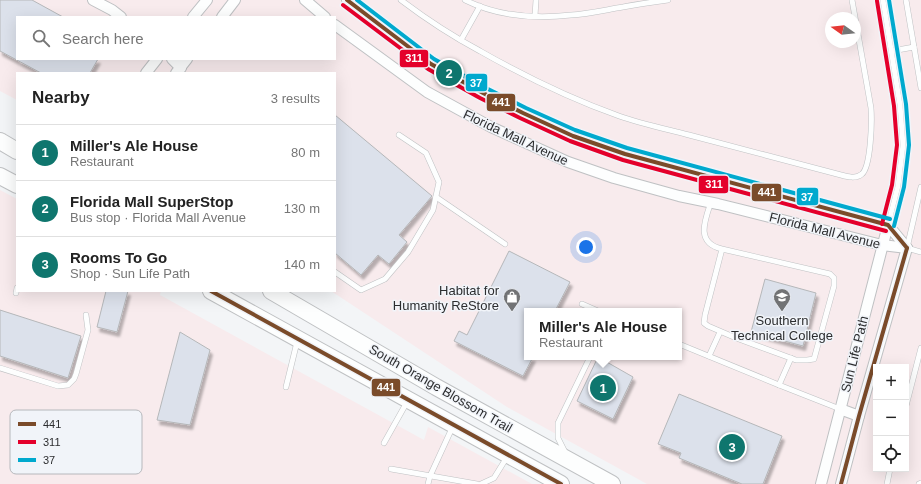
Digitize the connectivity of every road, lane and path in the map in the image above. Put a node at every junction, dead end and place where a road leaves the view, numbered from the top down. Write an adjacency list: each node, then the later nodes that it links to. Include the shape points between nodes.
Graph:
1 (93, 0): 14 (street)
2 (207, 0): 15 (street)
3 (235, 0): 16 (street)
4 (305, 0): 17 (street)
5 (347, 0): 37 (street, Florida Mall Avenue, via 432,64 523,114 573,136 625,154)
6 (401, 0): 20 (lane)
7 (465, 0): 13 (lane)
8 (536, 0): 18 (lane)
9 (666, 0): 18 (lane, via 573,15)
10 (852, 0): 20 (lane, via 872,122 865,170 862,175 856,177 619,116 555,90)
11 (883, 0): 22 (lane)
12 (906, 0): 21 (lane)
13 (480, 6): 18 (lane, via 506,13); 20 (lane)
14 (120, 16)
15 (194, 16)
16 (223, 16)
17 (324, 16)
18 (535, 16)
19 (336, 26): 36 (street, Florida Mall Avenue, via 427,92 491,128 592,171 679,196)
20 (461, 40)
21 (914, 47): 22 (lane); 28 (lane)
22 (892, 51): 37 (lane, via 903,145 898,186)
23 (156, 60): 27 (street)
24 (173, 60): 26 (street)
25 (187, 60): 26 (street)
26 (178, 70)
27 (147, 72)
28 (921, 88)
29 (399, 135): 35 (lane, via 426,152 439,182)
30 (0, 141): 31 (main road)
31 (16, 150)
32 (0, 176): 33 (main road)
33 (16, 184)
34 (921, 187): 40 (lane)
35 (436, 197): 38 (lane); 43 (lane, via 433,210 408,252 385,279 361,290)
36 (711, 202): 39 (street, Florida Mall Avenue); 41 (lane, via 704,223 704,235 710,244)
37 (888, 225): 39 (street, Sun Life Path); 40 (street, Florida Mall Avenue)
38 (505, 244)
39 (882, 245): 40 (street, Florida Mall Avenue); 61 (street, Sun Life Path)
40 (907, 248): 42 (lane); 62 (street, Sun Life Path)
41 (722, 249): 49 (lane, via 704,323); 54 (lane, via 830,274 834,278 814,359)
42 (921, 252)
43 (336, 273)
44 (213, 292): 50 (main road, South Orange Blossom Trail)
45 (273, 292): 66 (main road, South Orange Blossom Trail)
46 (582, 304): 47 (lane)
47 (591, 308)
48 (86, 315): 56 (lane, via 88,330 74,380 68,385 58,386)
49 (720, 332): 53 (lane); 54 (lane)
50 (298, 339): 58 (lane); 59 (main road, South Orange Blossom Trail)
51 (682, 345): 53 (lane)
52 (921, 348): 60 (lane)
53 (709, 356): 57 (lane)
54 (791, 358): 57 (lane)
55 (589, 360): 66 (lane, via 558,423 558,438)
56 (0, 368)
57 (779, 385): 61 (lane)
58 (286, 387)
59 (408, 400): 63 (main road, South Orange Blossom Trail); 64 (lane)
60 (908, 400)
61 (840, 409): 62 (street); 75 (street, Sun Life Path)
62 (859, 416): 76 (street, Sun Life Path)
63 (454, 425): 65 (main road, South Orange Blossom Trail); 69 (lane)
64 (384, 443)
65 (508, 455): 72 (lane, via 494,478); 73 (main road, South Orange Blossom Trail)
66 (569, 460): 74 (main road, South Orange Blossom Trail)
67 (391, 469): 69 (lane)
68 (889, 472): 77 (lane)
69 (430, 476): 70 (lane); 71 (lane)
70 (428, 484)
71 (477, 484)
72 (482, 484)
73 (561, 484)
74 (612, 484)
75 (821, 484)
76 (841, 484)
77 (887, 484)

